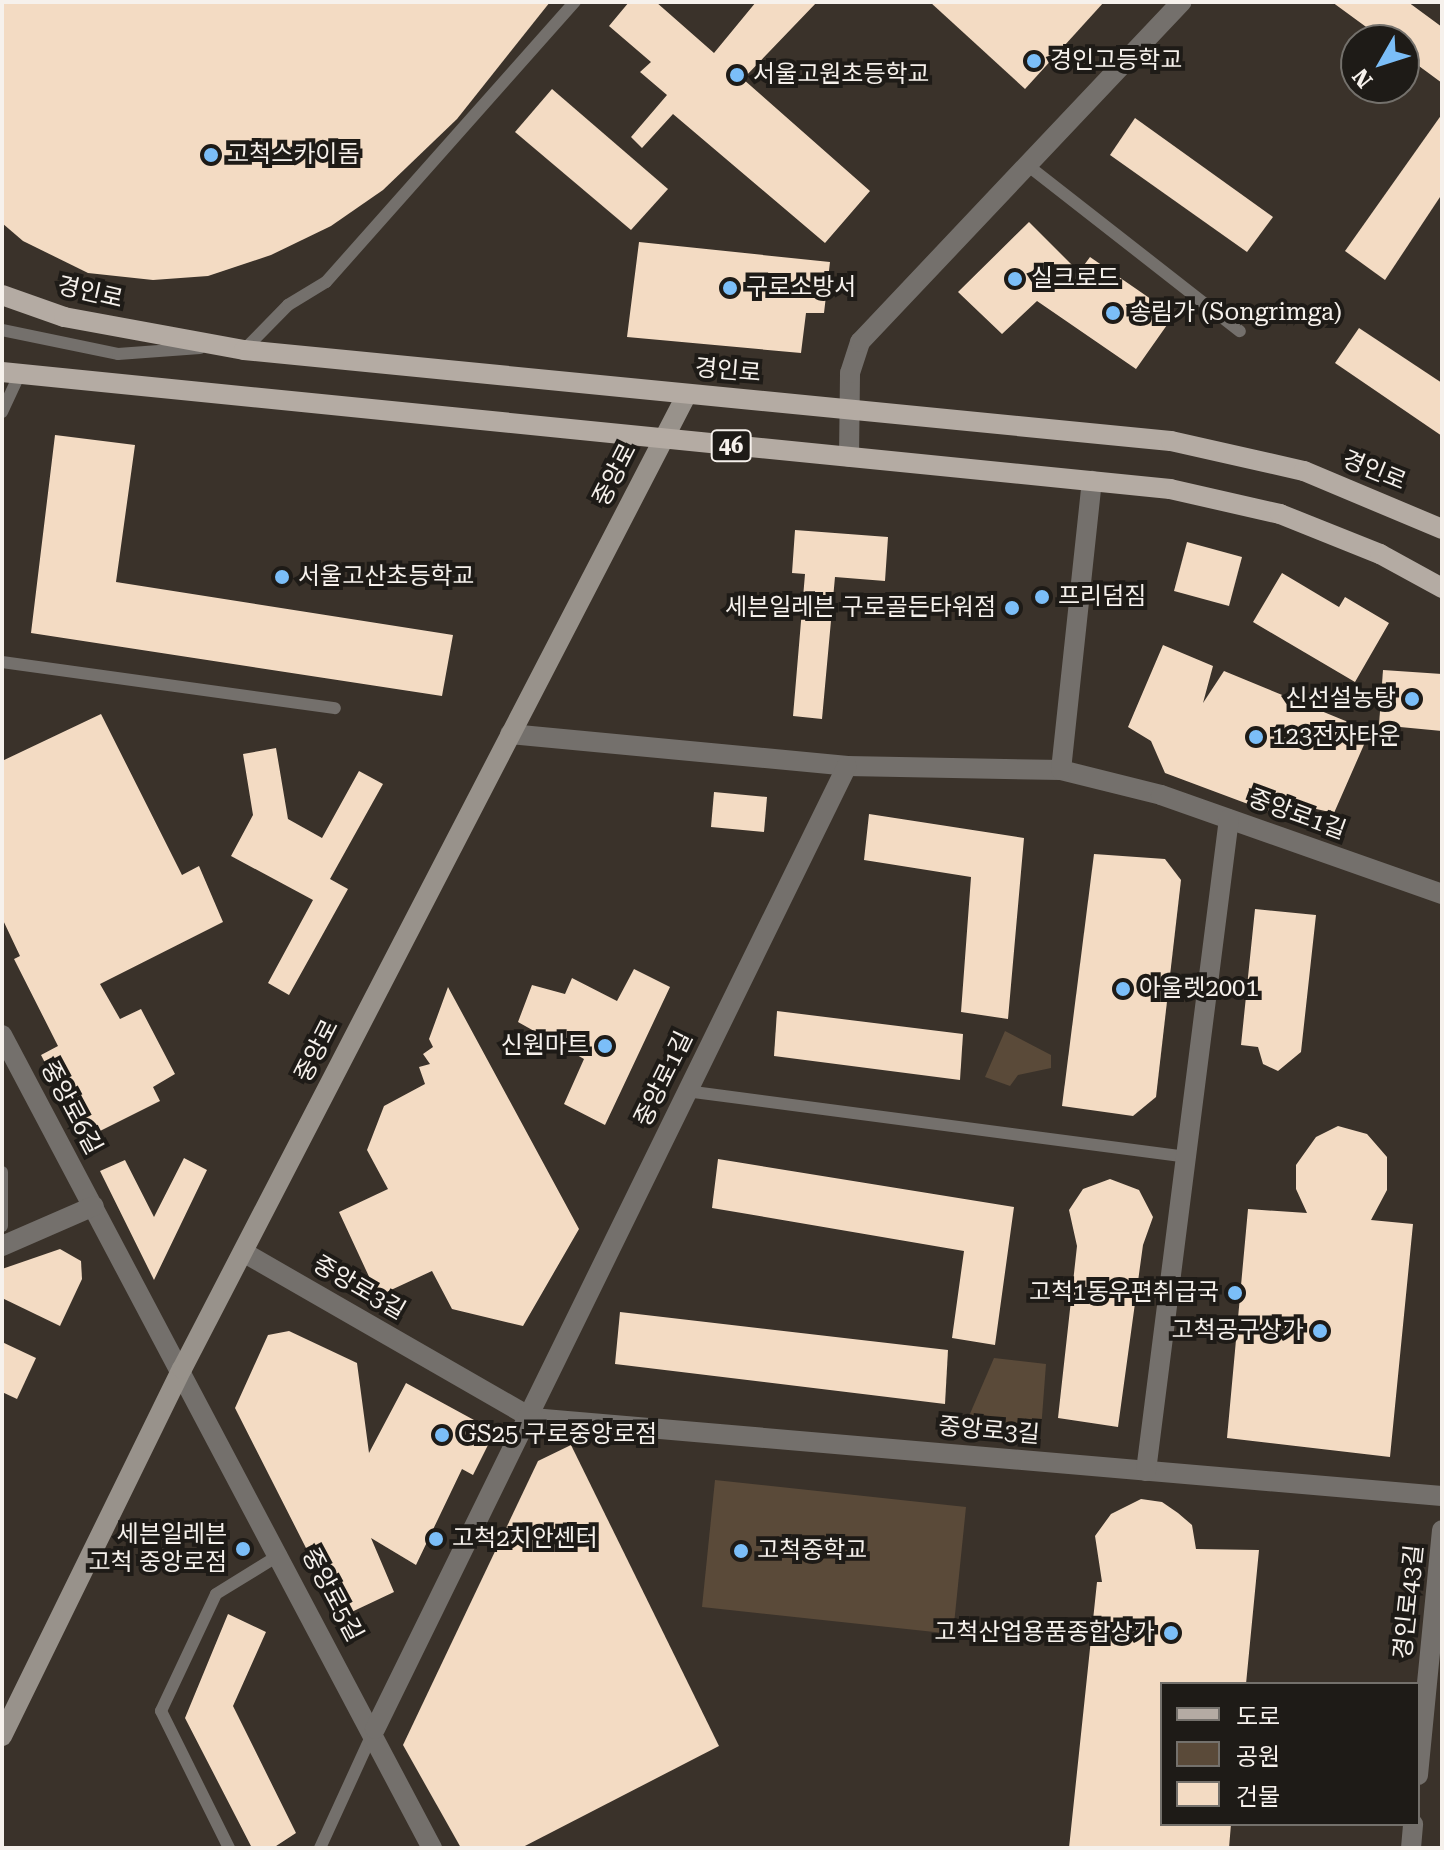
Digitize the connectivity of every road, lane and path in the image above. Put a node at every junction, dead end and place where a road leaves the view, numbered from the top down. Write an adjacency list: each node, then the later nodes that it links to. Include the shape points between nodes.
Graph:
1 (575, 2): 8 (lane, via 326,282 288,305)
2 (1182, 2): 3 (street)
3 (1031, 168): 6 (lane); 11 (street, via 860,342 850,373)
4 (2, 295): 7 (main road, 경인로 / 46, via 64,317)
5 (2, 330): 7 (lane, via 118,354)
6 (1240, 331)
7 (219, 347): 8 (main road, 경인로 / 46)
8 (244, 350): 10 (main road, 경인로 / 46)
9 (10, 374): 12 (lane); 13 (main road, 46)
10 (687, 394): 11 (main road, 경인로 / 46); 13 (main road, 중앙로)
11 (850, 407): 14 (street); 16 (main road, 경인로 / 46, via 1171,441 1304,471)
12 (2, 412)
13 (663, 439): 14 (main road, 46); 20 (main road, 중앙로)
14 (849, 457): 15 (main road, 46)
15 (1092, 481): 17 (main road, 46, via 1170,489 1280,514 1380,554); 22 (street)
16 (1442, 529)
17 (1442, 588)
18 (2, 662): 19 (lane)
19 (335, 708)
20 (510, 734): 21 (street, 중앙로1길); 32 (main road, 중앙로)
21 (847, 766): 22 (street, 중앙로1길); 26 (street, 중앙로1길)
22 (1061, 770): 23 (street, 중앙로1길)
23 (1229, 819): 24 (street, 중앙로1길); 27 (street)
24 (1442, 894)
25 (2, 1035): 29 (street, 중앙로6길)
26 (686, 1091): 27 (lane); 34 (street, 중앙로1길)
27 (1187, 1157): 35 (street)
28 (2, 1172): 30 (lane, via 7,1181)
29 (94, 1206): 31 (street); 33 (street, 중앙로6길)
30 (2, 1226)
31 (2, 1246)
32 (243, 1252): 33 (main road, 중앙로); 34 (street, 중앙로3길)
33 (182, 1369): 38 (street, 중앙로5길); 40 (main road, 중앙로)
34 (532, 1418): 35 (street, 중앙로3길); 39 (street)
35 (1146, 1471): 36 (street, 중앙로3길)
36 (1442, 1496)
37 (1442, 1530): 41 (street, 경인로43길)
38 (281, 1554): 39 (street, 중앙로5길); 43 (lane, via 216,1594 161,1711)
39 (375, 1729): 44 (lane); 45 (street, 중앙로5길)
40 (2, 1736)
41 (1420, 1755)
42 (1413, 1826): 46 (street)
43 (229, 1848)
44 (320, 1848)
45 (432, 1848)
46 (1411, 1848)

